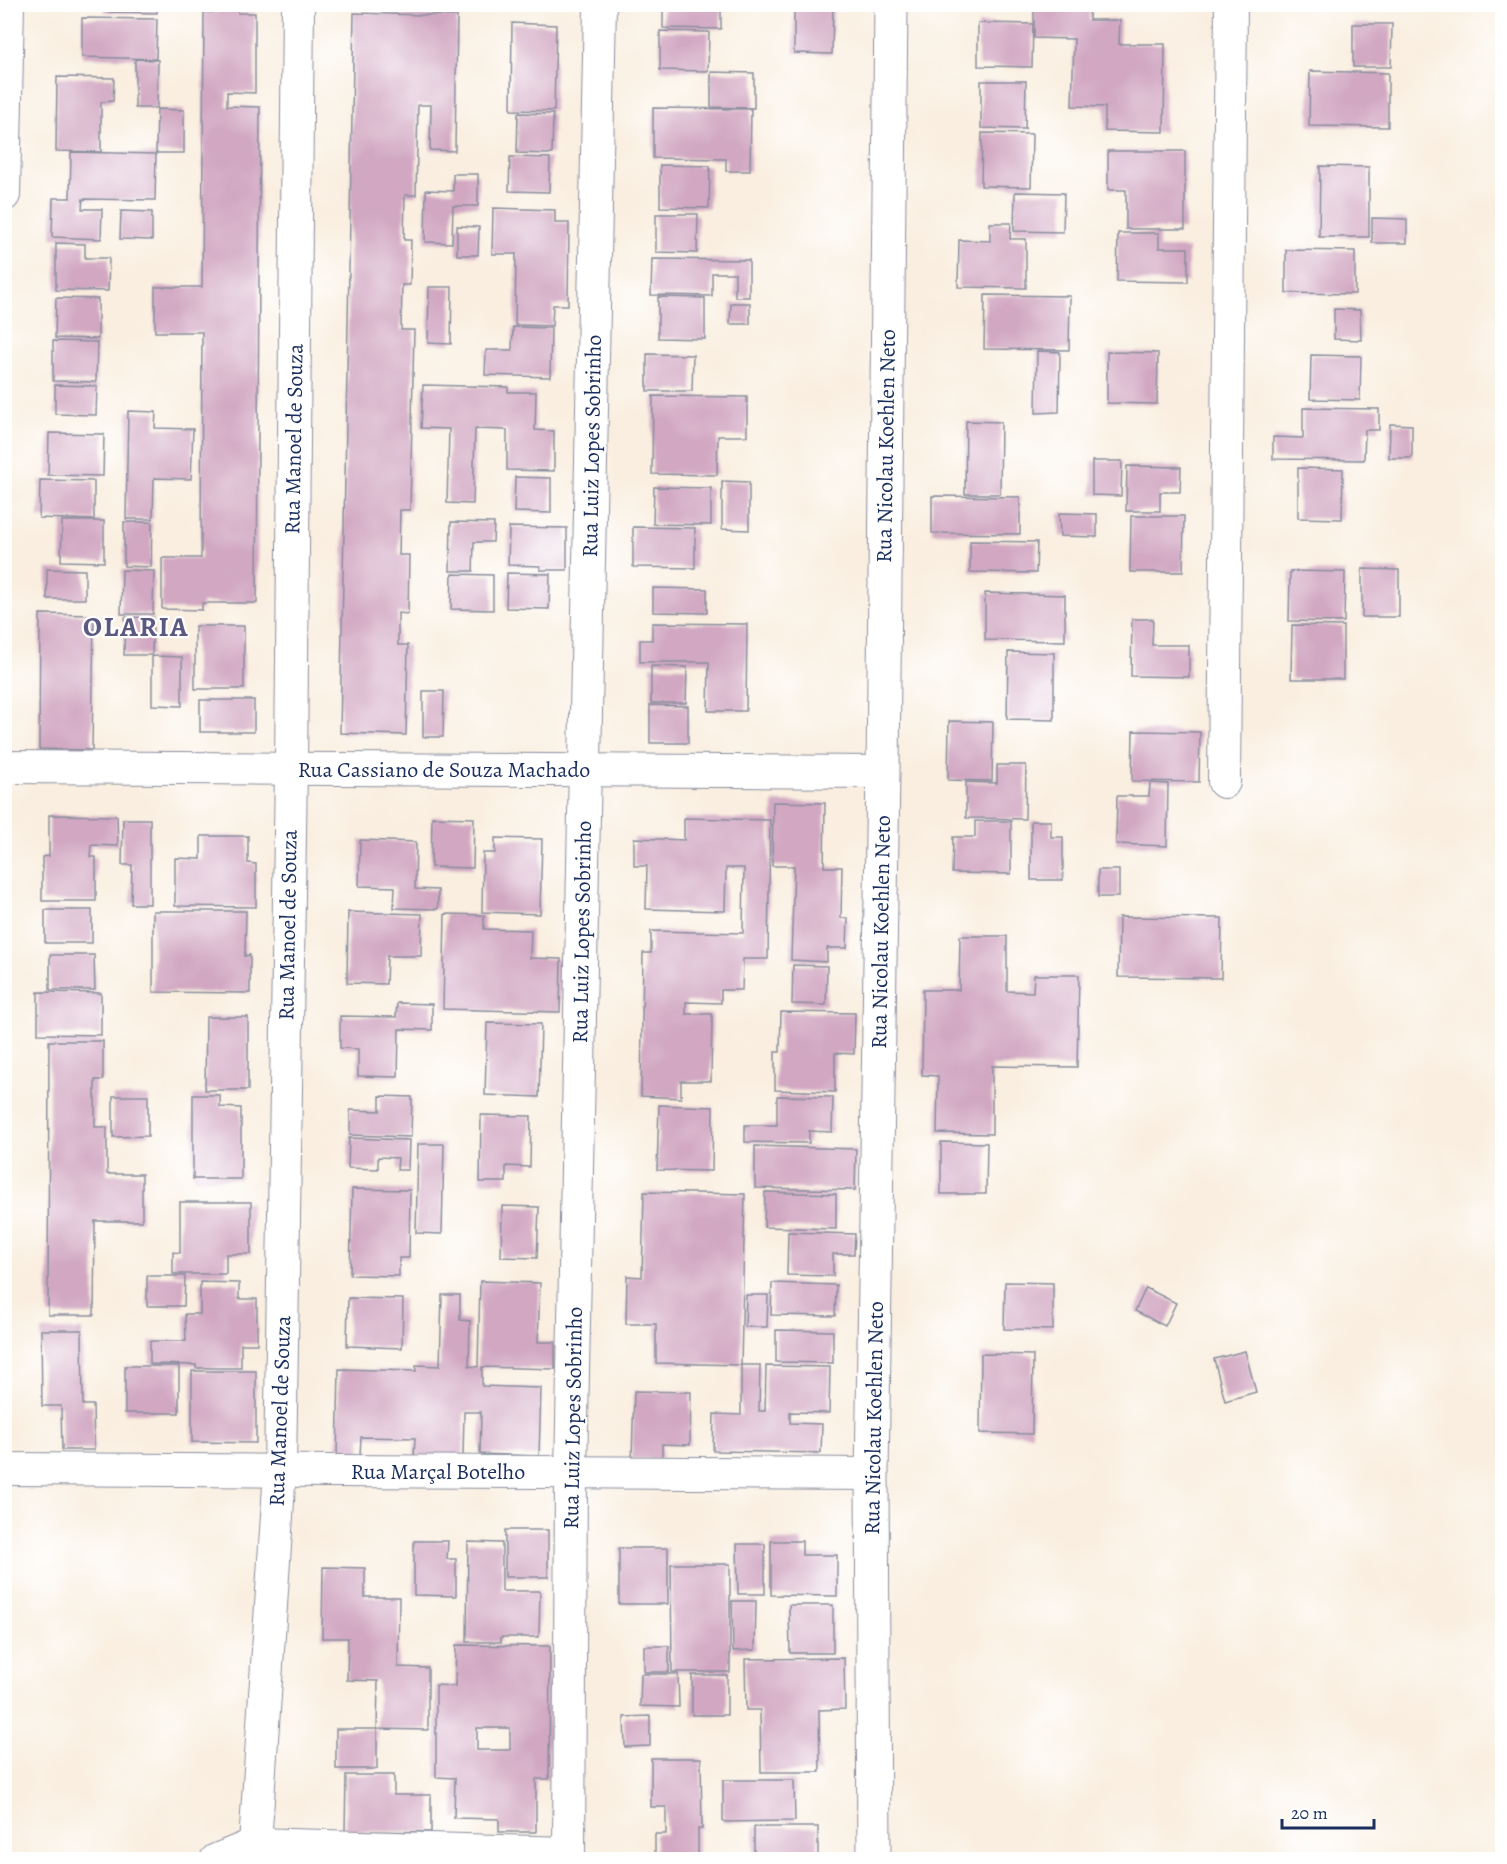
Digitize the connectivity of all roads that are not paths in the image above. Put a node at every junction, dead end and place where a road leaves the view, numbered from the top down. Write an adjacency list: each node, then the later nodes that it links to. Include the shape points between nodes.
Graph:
1 (8, 4): 6 (street)
2 (298, 4): 8 (street, Rua Manoel de Souza)
3 (600, 4): 9 (street, Rua Luiz Lopes Sobrinho)
4 (891, 4): 10 (main road, Rua Nicolau Koehlen Neto)
5 (1232, 4): 11 (street)
6 (4, 195)
7 (4, 767): 8 (street, Rua Cassiano de Souza Machado)
8 (291, 769): 9 (street, Rua Cassiano de Souza Machado); 13 (street, Rua Manoel de Souza)
9 (585, 770): 10 (street, Rua Cassiano de Souza Machado); 14 (street, Rua Luiz Lopes Sobrinho)
10 (883, 772): 15 (main road, Rua Nicolau Koehlen Neto)
11 (1224, 782)
12 (4, 1469): 13 (street, Rua Marçal Botelho)
13 (280, 1471): 14 (street, Rua Marçal Botelho); 16 (street, Rua Manoel de Souza)
14 (572, 1473): 15 (street, Rua Marçal Botelho); 17 (street, Rua Luiz Lopes Sobrinho)
15 (872, 1474): 18 (main road, Rua Nicolau Koehlen Neto)
16 (233, 1852): 17 (street)
17 (569, 1856)
18 (874, 1860)

